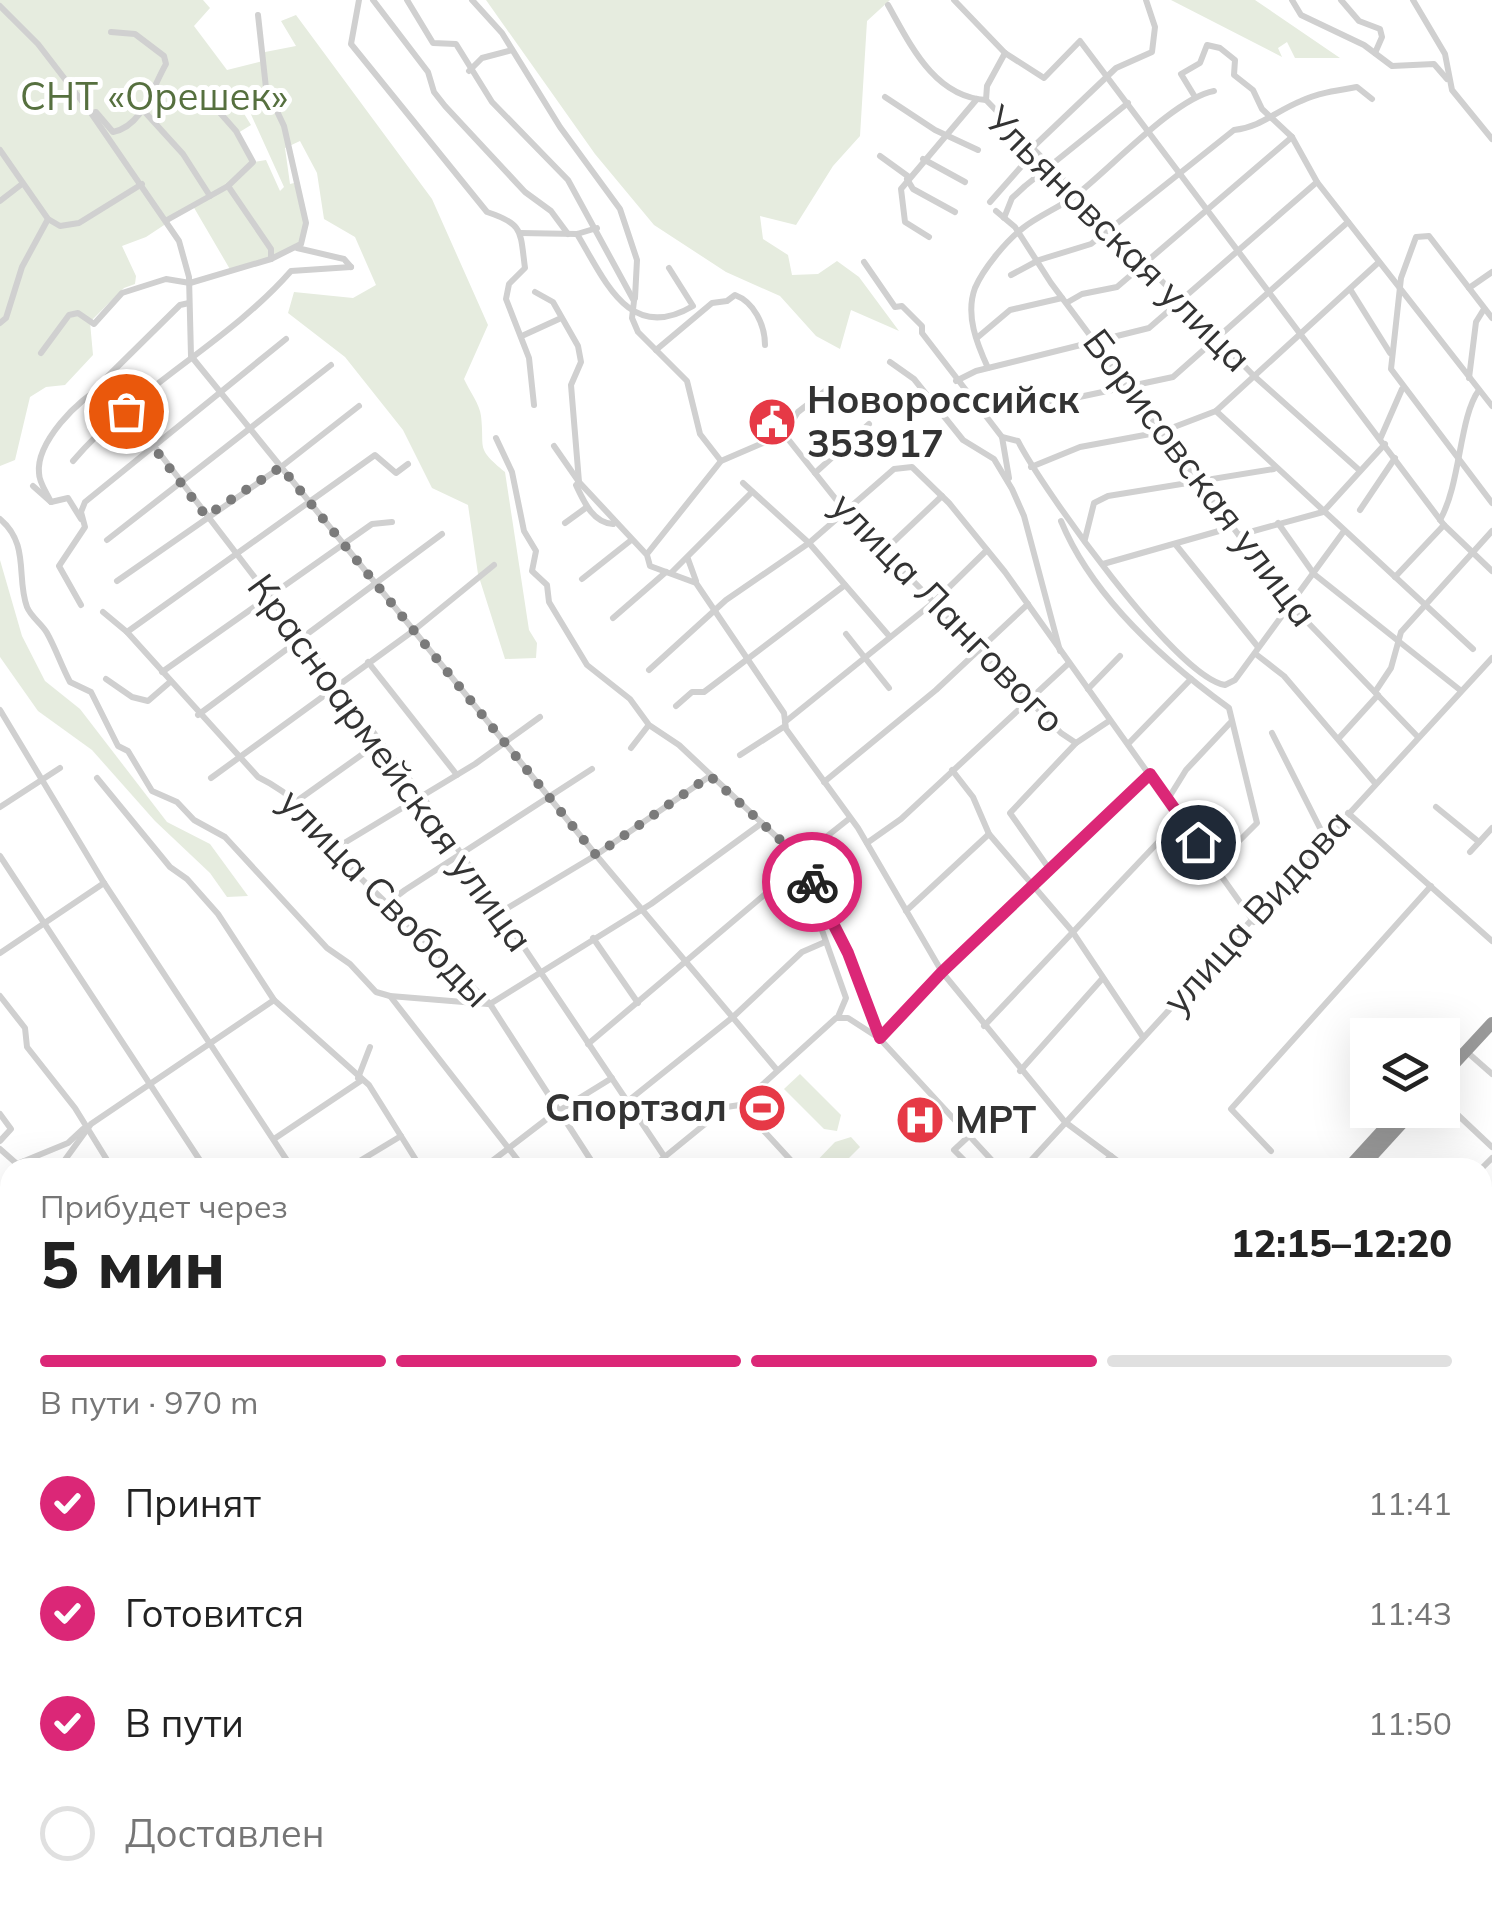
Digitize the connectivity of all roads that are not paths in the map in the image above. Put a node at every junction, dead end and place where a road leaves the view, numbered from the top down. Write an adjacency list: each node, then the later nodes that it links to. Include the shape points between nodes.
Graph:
1 (360, 0): 62 (street, via 351,44 487,212 508,217)
2 (373, 0): 63 (street, via 428,72 444,106)
3 (407, 0): 18 (street, via 434,43 456,44)
4 (472, 0): 15 (street)
5 (954, 0): 10 (street)
6 (1146, 0): 19 (street, via 1155,27 1152,52 1116,68)
7 (1292, 0): 17 (street, via 1301,15)
8 (1342, 0): 17 (street, via 1360,22 1380,29)
9 (1413, 0): 20 (street, via 1445,54)
10 (964, 4): 16 (street)
11 (888, 5): 26 (street, Ульяновская улица, via 924,66)
12 (1, 9): 29 (street)
13 (258, 15): 66 (street, via 266,88 284,126 306,223)
14 (110, 32): 28 (street, via 135,34 166,60)
15 (512, 50): 18 (street, via 482,58); 83 (street, via 620,209 637,260)
16 (1004, 53): 19 (street, via 1044,78 1080,41); 26 (street)
17 (1374, 53): 20 (street, via 1392,66 1434,64)
18 (470, 72): 59 (street, via 568,180)
19 (1108, 79): 27 (street); 37 (street, via 1064,112)
20 (1446, 79): 34 (street)
21 (1214, 91): 24 (street)
22 (885, 96): 32 (street)
23 (206, 97): 47 (street, via 252,156 252,166)
24 (1195, 97): 30 (street, via 1180,74 1200,63 1207,45 1220,48 1235,60 1238,80); 31 (street)
25 (1372, 99): 30 (street, via 1357,86 1303,100)
26 (982, 100): 32 (street); 37 (street, Ульяновская улица)
27 (1128, 103): 31 (street); 40 (street)
28 (143, 110): 29 (street, via 119,132); 49 (street)
29 (91, 113): 46 (street)
30 (1274, 116): 33 (street); 41 (street, via 1227,133)
31 (1151, 134): 41 (street); 48 (street)
32 (948, 136): 36 (street); 39 (street)
33 (1292, 136): 44 (street); 52 (street)
34 (1492, 139)
35 (0, 150): 45 (street)
36 (978, 150)
37 (1033, 150): 40 (street, Ульяновская улица); 51 (street)
38 (880, 156): 42 (street)
39 (923, 159): 42 (street); 43 (street)
40 (1048, 167): 48 (street, Ульяновская улица); 55 (street, via 1012,198)
41 (1180, 172): 52 (street); 60 (street)
42 (908, 178): 54 (street, via 912,189); 65 (street, via 900,196 905,222)
43 (965, 182)
44 (1317, 182): 58 (street); 67 (street)
45 (22, 184): 50 (street); 56 (street)
46 (142, 184): 56 (street, via 79,223 60,226); 57 (street)
47 (228, 186): 49 (street); 68 (street, via 271,249)
48 (1076, 195): 60 (street, Ульяновская улица); 61 (street)
49 (210, 196): 57 (street)
50 (1, 202)
51 (990, 202)
52 (1210, 210): 67 (street); 72 (street)
53 (996, 211): 55 (street, Борисовская улица)
54 (955, 212)
55 (1004, 218): 61 (street, Борисовская улица)
56 (48, 219): 90 (street)
57 (167, 220): 76 (street)
58 (1348, 222): 71 (street); 80 (street)
59 (596, 228): 64 (street); 83 (street)
60 (1109, 230): 69 (street, via 1084,248); 72 (street, Ульяновская улица)
61 (1018, 232): 69 (street, Борисовская улица); 93 (street, via 976,285 971,314)
62 (520, 233): 63 (street); 92 (street, via 525,268 509,284 506,299)
63 (568, 234): 64 (street)
64 (577, 234): 87 (street, via 618,302)
65 (929, 238)
66 (297, 248): 68 (street); 101 (street, via 351,266 291,271 267,298)
67 (1240, 250): 80 (street); 84 (street)
68 (271, 259): 76 (street)
69 (1039, 260): 75 (street); 82 (street, Борисовская улица)
70 (864, 262): 107 (street, via 895,307 922,326)
71 (1379, 262): 77 (street); 79 (street)
72 (1144, 266): 82 (street, via 1117,287); 84 (street, Ульяновская улица)
73 (669, 268): 87 (street, via 694,306 664,317)
74 (1492, 272): 78 (street)
75 (1011, 276)
76 (190, 283): 85 (street); 99 (street, via 166,279 122,293 94,324 78,312 70,315)
77 (1400, 288): 78 (street, via 1413,240 1424,234); 100 (street); 106 (street)
78 (1469, 288): 86 (street)
79 (1350, 289): 91 (street); 100 (street)
80 (1271, 290): 91 (street); 95 (street)
81 (535, 292): 89 (street, via 552,302)
82 (1066, 300): 93 (street, via 1010,310); 96 (street, Борисовская улица)
83 (634, 301): 87 (street)
84 (1180, 302): 95 (street, Ульяновская улица); 96 (street, via 1149,328)
85 (189, 303): 101 (street); 108 (street)
86 (1484, 308): 88 (street); 106 (street, via 1476,322)
87 (633, 312): 98 (street, via 638,332)
88 (1492, 318)
89 (559, 320): 92 (street); 140 (street, via 581,362 571,385)
90 (1, 323)
91 (1302, 332): 105 (street); 126 (street)
92 (523, 335): 115 (street)
93 (978, 337): 104 (street)
94 (286, 339): 113 (street)
95 (1218, 339): 105 (street, Ульяновская улица); 110 (street, via 1173,377)
96 (1096, 343): 104 (street); 110 (street, Борисовская улица)
97 (765, 344): 98 (street, via 765,329 746,299 735,295 712,303)
98 (656, 350): 132 (street, via 687,381 694,419)
99 (41, 352)
100 (1391, 354): 111 (street)
101 (191, 356): 113 (street); 118 (street)
102 (890, 362): 144 (street, via 914,380 964,440 994,459)
103 (331, 366): 121 (street)
104 (988, 368): 107 (street)
105 (1254, 376): 119 (street); 137 (street, Ульяновская улица)
106 (1470, 378): 112 (street)
107 (956, 381): 124 (street)
108 (104, 384): 118 (street, Красноармейская улица); 147 (street, via 64,421 42,458 39,478)
109 (833, 385): 123 (street, via 798,412)
110 (1127, 386): 116 (street); 122 (street, Борисовская улица)
111 (1403, 388): 126 (street); 131 (street)
112 (1479, 390): 117 (street); 131 (street)
113 (220, 391): 121 (street); 127 (street)
114 (360, 406): 135 (street)
115 (534, 406)
116 (1037, 406)
117 (1492, 406)
118 (126, 411): 127 (street, Красноармейская улица); 130 (street)
119 (1216, 411): 122 (street); 136 (street)
120 (869, 424): 138 (street)
121 (249, 427): 135 (street); 139 (street)
122 (1161, 432): 134 (street, via 1080,447); 142 (street, Борисовская улица)
123 (784, 434): 132 (street); 138 (street, улица Лангового)
124 (1002, 437): 134 (street, via 1018,440); 144 (street)
125 (496, 438): 236 (street, via 512,472 520,521 536,551 532,571 547,585 557,619 587,665 630,699)
126 (1383, 441): 129 (street); 137 (street)
127 (154, 446): 139 (street, Красноармейская улица); 156 (street, via 85,502)
128 (554, 446): 140 (street)
129 (1396, 458): 151 (street); 159 (street)
130 (73, 460)
131 (1460, 460): 148 (street); 159 (street)
132 (721, 461): 178 (street)
133 (408, 464): 149 (street, via 396,473 375,455)
134 (1031, 466): 168 (street)
135 (281, 467): 149 (street); 154 (street)
136 (1275, 468): 142 (street); 153 (street)
137 (1358, 469): 153 (street)
138 (815, 474): 152 (street, улица Лангового)
139 (182, 482): 154 (street, Красноармейская улица); 169 (street)
140 (580, 482): 150 (street); 162 (street)
141 (743, 483): 145 (street)
142 (1200, 483): 163 (street, Борисовская улица); 168 (street, via 1101,499 1091,510)
143 (33, 486): 147 (street)
144 (1012, 489): 211 (street)
145 (752, 492): 171 (street); 179 (street)
146 (942, 496): 152 (street, via 912,466 894,470); 174 (street); 175 (street)
147 (51, 502): 156 (street, via 68,498)
148 (1492, 503)
149 (310, 504): 172 (street); 177 (street)
150 (587, 507): 161 (street); 162 (street, via 601,522)
151 (1360, 510)
152 (846, 512): 171 (street); 174 (street, улица Лангового)
153 (1323, 512): 160 (street); 164 (street)
154 (206, 516): 177 (street, Красноармейская улица); 187 (street)
155 (0, 519): 302 (street, via 11,528 22,558 28,611 64,661 70,682 91,692 118,746 152,790 225,837 327,948 376,992)
156 (82, 519): 197 (street, via 85,527 60,566)
157 (392, 522): 172 (street, via 372,524)
158 (1061, 522): 198 (street, via 1082,564)
159 (1442, 522): 176 (street); 185 (street)
160 (1278, 523): 167 (street); 184 (street)
161 (565, 524)
162 (614, 524): 170 (street)
163 (1233, 527): 167 (street, Борисовская улица); 173 (street)
164 (1344, 531): 184 (street); 185 (street)
165 (1492, 531): 176 (street)
166 (442, 534): 190 (street)
167 (1239, 535): 195 (street, Борисовская улица)
168 (1085, 538): 180 (street)
169 (106, 540)
170 (630, 540): 178 (street); 186 (street)
171 (809, 543): 189 (street); 199 (street)
172 (344, 544): 190 (street); 191 (street)
173 (1175, 544): 180 (street); 210 (street)
174 (884, 550): 193 (street, улица Лангового)
175 (986, 550): 193 (street); 194 (street)
176 (1470, 552): 182 (street); 196 (street)
177 (236, 554): 191 (street, Красноармейская улица); 202 (street)
178 (646, 556): 183 (street, via 650,566)
179 (688, 559): 183 (street); 188 (street)
180 (1103, 564): 192 (street)
181 (494, 565): 203 (street)
182 (1492, 571)
183 (669, 572): 188 (street); 201 (street)
184 (1314, 574): 195 (street); 207 (street)
185 (1396, 577): 196 (street)
186 (582, 580)
187 (117, 581)
188 (696, 583): 199 (street)
189 (845, 585): 205 (street); 215 (street)
190 (377, 586): 203 (street); 206 (street)
191 (270, 596): 206 (street, Красноармейская улица); 219 (street)
192 (1131, 599): 198 (street); 210 (street, via 1209,680 1225,685)
193 (934, 602): 205 (street); 209 (street, улица Лангового)
194 (1028, 604): 209 (street); 211 (street)
195 (1290, 604): 210 (street); 227 (street, Борисовская улица)
196 (1422, 604): 207 (street); 208 (street)
197 (81, 606)
198 (1120, 606): 221 (street)
199 (716, 609): 215 (street); 218 (street)
200 (103, 612): 202 (street, улица Свободы)
201 (612, 618)
202 (126, 632): 219 (street, улица Свободы)
203 (413, 632): 216 (street); 241 (street)
204 (846, 634): 212 (street)
205 (890, 637): 212 (street)
206 (302, 640): 223 (street, Красноармейская улица); 231 (street)
207 (1398, 642): 226 (street); 227 (street)
208 (1473, 649)
209 (981, 650): 228 (street, улица Лангового); 256 (street)
210 (1257, 651): 239 (street)
211 (1060, 652): 217 (street)
212 (862, 656): 224 (street); 235 (street)
213 (1120, 656): 225 (street)
214 (1492, 658): 226 (street, улица Видова)
215 (750, 659): 229 (street); 235 (street)
216 (368, 662): 223 (street); 251 (street)
217 (1069, 663): 225 (street); 228 (street)
218 (649, 670)
219 (162, 672): 222 (street, улица Свободы)
220 (106, 678): 222 (street, via 148,701)
221 (1191, 679): 234 (street, via 1229,708); 243 (street)
222 (170, 682): 231 (street, улица Свободы)
223 (335, 684): 240 (street, Красноармейская улица); 246 (street)
224 (889, 688)
225 (1088, 689): 233 (street)
226 (1461, 690): 238 (street, улица Видова)
227 (1376, 693): 238 (street, Борисовская улица); 239 (street)
228 (1030, 698): 242 (street, улица Лангового); 249 (street)
229 (676, 706)
230 (0, 710): 255 (street)
231 (198, 714): 246 (street, улица Свободы)
232 (540, 717): 241 (street)
233 (1110, 721): 242 (street); 243 (street)
234 (1230, 723): 260 (street); 280 (street, via 1257,823)
235 (785, 724): 245 (street); 256 (street)
236 (649, 725): 244 (street); 252 (street)
237 (1272, 732): 270 (street)
238 (1418, 736): 257 (street, улица Видова)
239 (1339, 738): 257 (street)
240 (381, 741): 258 (street, Красноармейская улица); 261 (street)
241 (503, 742): 251 (street); 259 (street)
242 (1076, 742): 281 (street, via 1010,814)
243 (1128, 744): 250 (street)
244 (631, 748)
245 (740, 755)
246 (238, 756): 254 (street); 261 (street, улица Свободы)
247 (60, 768): 255 (street)
248 (592, 768): 259 (street)
249 (952, 770): 269 (street); 272 (street)
250 (1150, 774): 260 (street); 281 (street)
251 (458, 775): 258 (street)
252 (710, 776): 267 (street); 277 (street)
253 (98, 778): 303 (street, via 218,914)
254 (212, 778)
255 (43, 780): 262 (street); 282 (street)
256 (824, 782): 266 (street)
257 (1375, 783): 264 (street, улица Видова)
258 (423, 796): 273 (street); 276 (street, Красноармейская улица)
259 (550, 797): 276 (street); 277 (street)
260 (1168, 799): 265 (street)
261 (294, 803): 273 (street, улица Свободы)
262 (0, 807)
263 (1436, 807): 271 (street)
264 (1348, 813): 270 (street, улица Видова); 284 (street)
265 (1182, 817): 280 (street); 292 (street)
266 (850, 818): 272 (street); 274 (street)
267 (762, 823): 279 (street); 286 (street)
268 (1492, 828): 271 (street)
269 (989, 834): 283 (street); 287 (street)
270 (1325, 838): 291 (street, улица Видова)
271 (1480, 842): 275 (street)
272 (867, 843): 287 (street)
273 (336, 848): 288 (street, улица Свободы)
274 (811, 849)
275 (1470, 852)
276 (462, 854): 288 (street, via 393,899); 289 (street, Красноармейская улица)
277 (596, 855): 286 (street); 289 (street)
278 (0, 856): 290 (street)
279 (802, 863): 285 (street); 297 (street)
280 (1214, 866): 291 (street)
281 (1050, 870): 283 (street)
282 (104, 883): 290 (street); 314 (street)
283 (1036, 884): 292 (street); 299 (street)
284 (1431, 886): 294 (street); 340 (street, via 1231,1108)
285 (818, 892): 295 (street, via 812,902); 312 (street)
286 (641, 909): 293 (street); 297 (street)
287 (906, 911): 299 (street)
288 (393, 912): 305 (street, улица Свободы)
289 (500, 912): 298 (street, Красноармейская улица)
290 (44, 920): 296 (street); 324 (street)
291 (1254, 922): 311 (street, улица Видова)
292 (1072, 931): 300 (street); 310 (street)
293 (593, 938): 298 (street); 304 (street)
294 (1492, 941)
295 (826, 942): 307 (street, via 802,952); 308 (street, via 846,998)
296 (0, 953)
297 (687, 963): 304 (street); 307 (street)
298 (541, 969): 305 (street); 313 (street, Красноармейская улица)
299 (942, 972): 310 (street); 312 (street)
300 (1102, 979): 311 (street); 320 (street)
301 (0, 996): 331 (street)
302 (390, 996): 305 (street); 339 (street)
303 (274, 1000): 314 (street); 323 (street)
304 (638, 1003): 313 (street)
305 (490, 1004): 327 (street, улица Свободы)
306 (1492, 1014): 316 (highway)
307 (733, 1016): 319 (street); 325 (street)
308 (838, 1017): 312 (street); 319 (street)
309 (1492, 1023): 317 (highway)
310 (984, 1026): 320 (street)
311 (1143, 1037): 330 (street, улица Видова)
312 (880, 1038): 334 (street)
313 (588, 1044): 322 (street, Красноармейская улица)
314 (211, 1045): 324 (street); 336 (street)
315 (370, 1047): 323 (street)
316 (1460, 1047)
317 (1466, 1051): 318 (highway); 321 (street)
318 (1460, 1058)
319 (778, 1070): 326 (street)
320 (1020, 1071): 330 (street)
321 (1492, 1074)
322 (612, 1078): 325 (street, Красноармейская улица); 327 (street)
323 (360, 1079): 335 (street); 336 (street)
324 (152, 1084): 331 (street); 345 (street)
325 (628, 1101): 352 (street, Красноармейская улица)
326 (740, 1104): 353 (street, via 726,1107); 354 (street)
327 (560, 1112): 339 (street); 351 (street, улица Свободы)
328 (0, 1114): 337 (street, via 11,1129)
329 (1460, 1117): 338 (street)
330 (1065, 1122): 341 (street); 357 (street, улица Видова)
331 (86, 1128): 342 (street); 343 (street); 344 (street)
332 (1385, 1128): 359 (highway)
333 (1398, 1128): 360 (highway)
334 (966, 1133): 355 (street, via 954,1150); 356 (street)
335 (402, 1136): 347 (street); 348 (street)
336 (274, 1139): 346 (street)
337 (0, 1140)
338 (1492, 1147)
339 (510, 1150): 349 (street); 350 (street)
340 (1271, 1151)
341 (1111, 1156): 358 (street)
342 (32, 1158)
343 (66, 1158)
344 (106, 1158)
345 (199, 1158)
346 (286, 1158)
347 (365, 1158)
348 (415, 1158)
349 (498, 1158)
350 (516, 1158)
351 (590, 1158)
352 (662, 1158)
353 (667, 1158)
354 (789, 1158)
355 (962, 1158)
356 (990, 1158)
357 (1033, 1158)
358 (1114, 1158)
359 (1357, 1158)
360 (1371, 1158)

